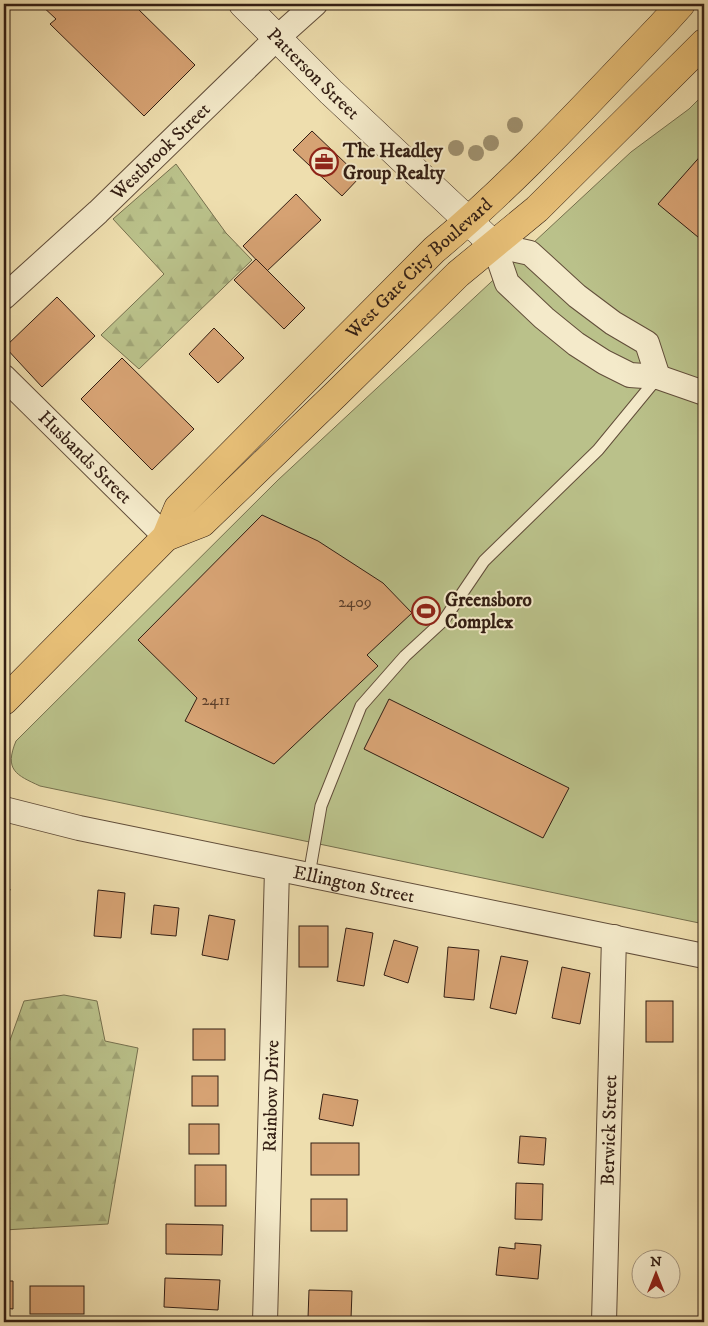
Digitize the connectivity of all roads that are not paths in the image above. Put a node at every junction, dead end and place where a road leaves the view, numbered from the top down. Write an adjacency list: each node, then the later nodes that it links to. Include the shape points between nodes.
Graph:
1 (244, 4): 4 (main road, Patterson Street)
2 (315, 4): 4 (street, Westbrook Street)
3 (681, 4): 6 (main road, West Gate City Boulevard)
4 (277, 38): 6 (main road, Patterson Street); 8 (street, Westbrook Street, via 98,212)
5 (704, 43): 7 (main road, West Gate City Boulevard, via 537,208)
6 (469, 221): 7 (main road, Patterson Street); 12 (main road, West Gate City Boulevard, via 434,250 178,508)
7 (494, 245): 10 (street, via 530,253 577,296 647,343); 10 (street, Patterson Street, via 507,283 576,344 630,375); 12 (main road, West Gate City Boulevard, via 458,274 202,523)
8 (4, 297)
9 (4, 377): 12 (street, Husbands Street)
10 (658, 377): 11 (street, Patterson Street); 16 (lane, via 598,450 484,561 444,620 405,656 361,706 321,806)
11 (704, 393)
12 (166, 537): 13 (main road, West Gate City Boulevard)
13 (4, 701)
14 (4, 809): 15 (street, Ellington Street)
15 (277, 869): 16 (street, Ellington Street); 19 (street, Rainbow Drive)
16 (309, 875): 17 (street, Ellington Street)
17 (614, 937): 18 (street, Ellington Street); 20 (street, Berwick Street)
18 (704, 956)
19 (265, 1322)
20 (604, 1322)

